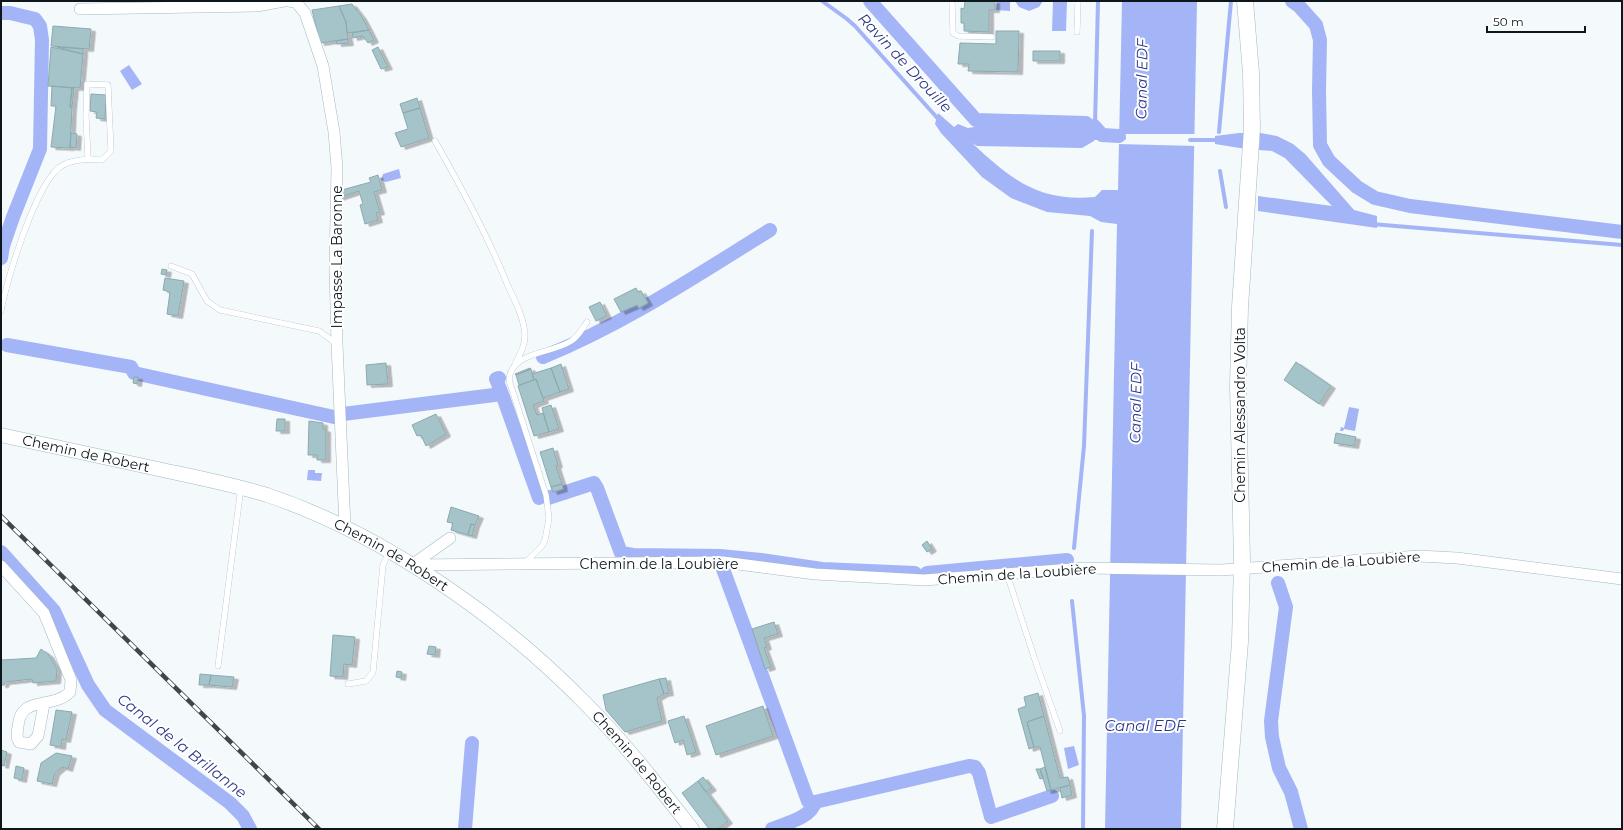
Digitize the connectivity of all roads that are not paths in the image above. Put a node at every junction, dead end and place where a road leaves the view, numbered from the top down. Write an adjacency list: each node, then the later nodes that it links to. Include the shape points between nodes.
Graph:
1 (284, 1): 6 (street, via 257,6)
2 (288, 1): 14 (street, Impasse La Baronne, via 296,2 305,13 323,66 334,132 337,168)
3 (952, 1): 8 (lane, via 953,33 958,36)
4 (1078, 1): 7 (lane)
5 (1245, 1): 24 (main road, Chemin Alessandro Volta, via 1251,73 1252,128 1240,307 1238,386)
6 (80, 9)
7 (1077, 32)
8 (992, 37)
9 (435, 141): 15 (lane, via 478,218 523,323 522,352)
10 (88, 159): 10 (lane, via 87,84 108,85 111,152 102,160); 12 (lane, via 62,165 51,175 17,250)
11 (171, 266): 14 (lane, via 192,274 207,301 220,310 319,332)
12 (1, 311)
13 (587, 322): 15 (lane, via 570,342 526,358)
14 (337, 344): 18 (street, Impasse La Baronne)
15 (512, 369): 21 (lane, via 509,380 546,495 549,518 546,540)
16 (1, 435): 17 (street, Chemin de Robert)
17 (241, 487): 18 (street, Chemin de Robert, via 309,510); 27 (lane)
18 (345, 527): 20 (street, Chemin de Robert)
19 (450, 538): 22 (street)
20 (389, 551): 22 (street, Chemin de Robert); 28 (lane, via 383,565 373,672 366,682)
21 (523, 564): 22 (street, Chemin de la Loubière); 25 (street, Chemin de la Loubière, via 723,562 828,575 924,580)
22 (412, 565): 31 (street, Chemin de Robert, via 496,624 548,668 623,744)
23 (1, 566): 29 (street, via 44,613 70,677 72,685 68,694)
24 (1242, 569): 25 (street, Chemin de la Loubière, via 1085,568); 26 (street, Chemin de la Loubière, via 1434,556); 32 (main road, Chemin Alessandro Volta, via 1240,642)
25 (1007, 574): 30 (lane)
26 (1622, 579)
27 (218, 666)
28 (348, 684)
29 (44, 704): 29 (street, via 29,706 23,711 18,723 17,740 21,744 31,744 37,738)
30 (1060, 731)
31 (692, 829)
32 (1225, 829)

